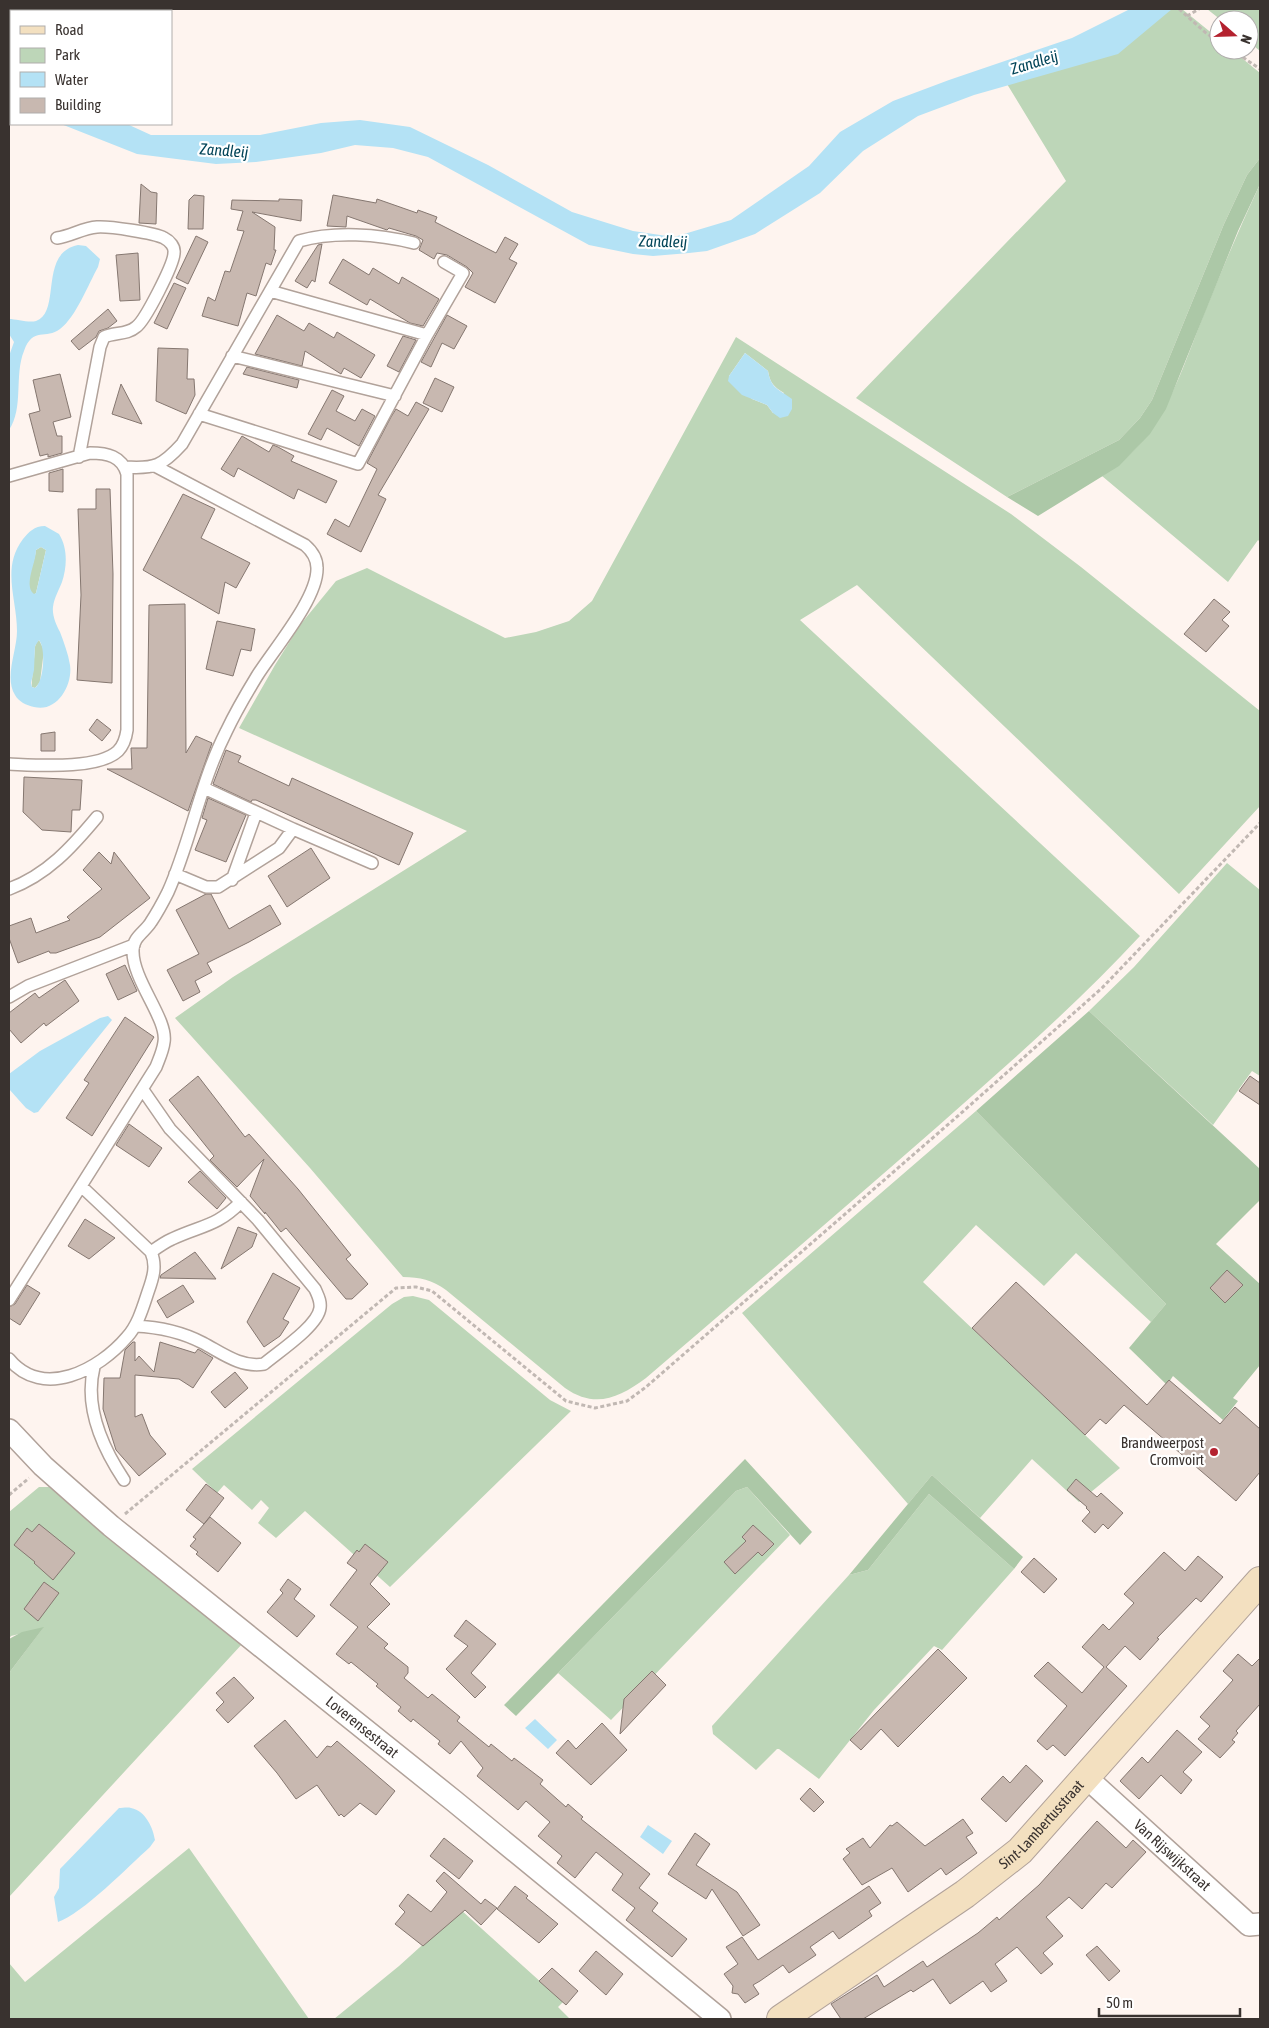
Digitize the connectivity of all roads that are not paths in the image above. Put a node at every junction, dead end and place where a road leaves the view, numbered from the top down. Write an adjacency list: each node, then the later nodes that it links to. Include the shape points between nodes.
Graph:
1 (57, 238): 9 (lane, via 97,227 155,235 170,243 174,250 167,275 137,327 104,337)
2 (414, 243): 4 (lane, via 343,234 313,236 299,241)
3 (444, 262): 5 (lane, via 463,273)
4 (270, 291): 5 (lane); 6 (lane)
5 (427, 335): 7 (lane)
6 (232, 356): 7 (lane); 8 (lane)
7 (395, 396): 8 (lane, via 358,464)
8 (199, 414): 10 (lane, via 182,444 170,458)
9 (79, 457): 11 (lane, via 102,453 119,459); 12 (lane)
10 (155, 466): 11 (lane); 14 (lane, via 305,545 312,551 318,568 309,598 257,676 226,732)
11 (125, 467): 13 (lane, via 126,739 113,755 92,763)
12 (9, 476)
13 (9, 764)
14 (204, 788): 15 (lane); 19 (lane)
15 (256, 813): 17 (lane); 20 (lane)
16 (97, 817): 21 (lane, via 71,848 50,866 32,879)
17 (293, 829): 18 (lane); 20 (lane, via 279,848)
18 (372, 863)
19 (175, 874): 20 (lane, via 206,887 218,887); 22 (lane, via 156,914)
20 (232, 880)
21 (9, 889)
22 (134, 945): 23 (lane, via 28,986); 24 (lane, via 134,963 139,980 165,1040 156,1067)
23 (9, 997)
24 (142, 1090): 25 (lane); 26 (lane, via 170,1129)
25 (81, 1186): 27 (lane); 28 (lane)
26 (241, 1202): 27 (lane, via 216,1223 171,1239); 29 (lane, via 315,1289 320,1309 312,1324 264,1364 255,1366 173,1332)
27 (151, 1252): 29 (lane, via 154,1275)
28 (9, 1300)
29 (135, 1326): 31 (lane)
30 (9, 1359): 31 (lane, via 18,1369 45,1378 77,1375)
31 (94, 1367): 33 (lane, via 90,1381 95,1421 110,1460)
32 (9, 1430): 37 (street, Loverensestraat, via 43,1466 111,1526)
33 (124, 1480)
34 (1260, 1581): 35 (main road, Sint-Lambertusstraat)
35 (1087, 1778): 36 (street, Van Rijswijkstraat, via 1249,1925); 38 (main road, Sint-Lambertusstraat, via 1032,1840 997,1871)
36 (1260, 1924)
37 (720, 2019)
38 (781, 2019)

